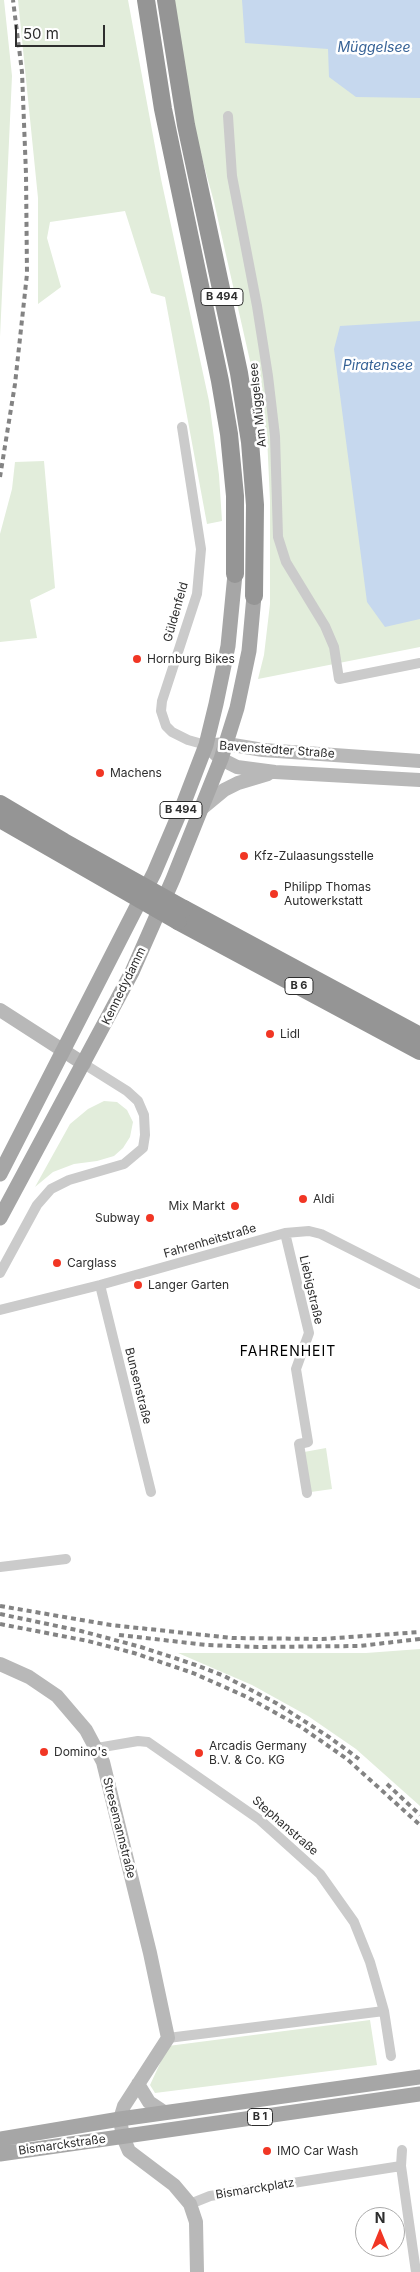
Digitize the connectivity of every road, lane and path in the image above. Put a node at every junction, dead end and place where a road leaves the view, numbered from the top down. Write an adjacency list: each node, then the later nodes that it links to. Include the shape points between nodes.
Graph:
1 (146, 0): 5 (highway, B 494, via 163,109 229,434 235,496)
2 (166, 0): 6 (highway, B 494, via 186,125 239,373 250,442 255,505)
3 (228, 116): 7 (street, Am Müggelsee, via 232,176 258,306 268,376 275,436 278,537 286,562 325,626 334,647 339,679)
4 (182, 427): 9 (street, Güldenfeld, via 201,549 196,594 161,711 166,726 172,732)
5 (235, 574): 9 (main road, Kennedydamm / B 494, via 228,646)
6 (254, 596): 8 (main road, B 494, via 245,673)
7 (420, 663)
8 (227, 744): 9 (street, Bavenstedter Straße); 10 (main road, Kennedydamm / B 494); 11 (street, Bavenstedter Straße, via 263,750)
9 (206, 745): 10 (street, Bavenstedter Straße); 20 (main road, Kennedydamm / B 494, via 154,873)
10 (221, 759): 12 (street, Bavenstedter Straße, via 237,767); 15 (main road, Kennedydamm / B 494)
11 (420, 761)
12 (275, 772): 13 (street, Bavenstedter Straße); 15 (street, via 238,783)
13 (420, 780)
14 (0, 804): 17 (highway, B 6, bridge)
15 (201, 809): 22 (main road, Kennedydamm / B 494, via 132,972)
16 (0, 819): 17 (highway, B 6, bridge)
17 (181, 915): 19 (highway, B 6); 21 (highway, B 6)
18 (0, 1010): 20 (street)
19 (420, 1036)
20 (63, 1051): 22 (street); 23 (main road, Kennedydamm)
21 (420, 1051)
22 (84, 1064): 24 (main road, Kennedydamm); 26 (street, via 138,1101 144,1116 143,1148 124,1164 50,1189 37,1205)
23 (0, 1174)
24 (0, 1218)
25 (285, 1233): 27 (street, Fahrenheitstraße, via 309,1231 321,1234); 28 (street, Fahrenheitstraße); 31 (street, Liebigstraße, via 309,1332 296,1369 308,1442 299,1444)
26 (0, 1273)
27 (420, 1284)
28 (100, 1285): 29 (street, Fahrenheitstraße); 30 (street, Bunsenstraße)
29 (0, 1310)
30 (151, 1492)
31 (307, 1493)
32 (66, 1559): 33 (street)
33 (0, 1567)
34 (0, 1664): 35 (street, Stresemannstraße, via 29,1677 57,1696 76,1716)
35 (97, 1748): 36 (street, Stephanstraße, via 148,1742 282,1837 320,1874 354,1922); 37 (street, Stresemannstraße, via 150,1953)
36 (384, 2011): 37 (street); 38 (street)
37 (168, 2038): 40 (street)
38 (391, 2056)
39 (420, 2077): 42 (main road, B 1)
40 (138, 2084): 42 (street, via 149,2102); 43 (street)
41 (420, 2094): 44 (main road, B 1)
42 (164, 2112): 43 (main road, B 1)
43 (120, 2118): 44 (street); 45 (main road, Bismarckstraße / B 1)
44 (123, 2137): 47 (main road, Bismarckstraße / B 1); 49 (street, via 129,2151 174,2185)
45 (0, 2138)
46 (402, 2150): 48 (street)
47 (0, 2154)
48 (401, 2166): 49 (street, Bismarckplatz, via 210,2196); 51 (street)
49 (190, 2204): 50 (street, via 196,2222)
50 (197, 2272)
51 (416, 2272)

